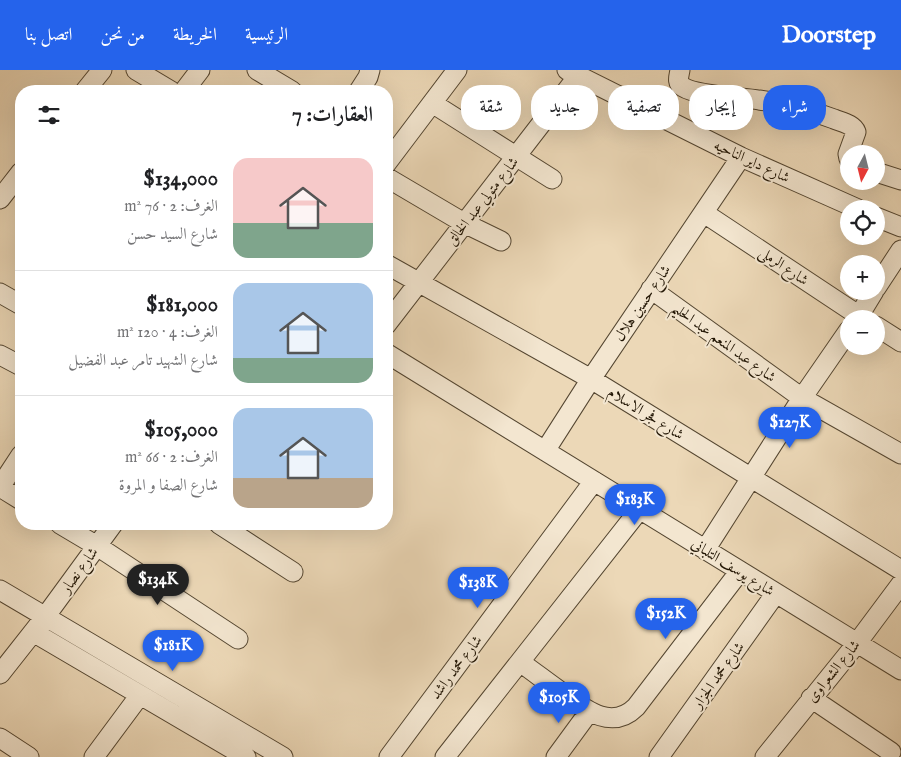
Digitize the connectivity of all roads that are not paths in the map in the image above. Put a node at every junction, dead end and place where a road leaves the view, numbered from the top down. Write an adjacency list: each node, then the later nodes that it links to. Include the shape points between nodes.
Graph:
1 (102, 70): 9 (street)
2 (136, 70): 10 (street)
3 (200, 70): 11 (street)
4 (257, 70): 12 (street)
5 (370, 70): 13 (street)
6 (457, 70): 14 (street)
7 (680, 70): 15 (street, via 678,79 683,88 791,106 851,126 856,132)
8 (572, 73): 17 (street, شارع متولي عبد الخالق); 18 (street, شارع داير الناحيه)
9 (90, 85)
10 (161, 85)
11 (189, 85)
12 (282, 85)
13 (363, 85)
14 (432, 103): 16 (street); 17 (street)
15 (851, 145)
16 (393, 151)
17 (516, 157): 21 (street); 28 (street, شارع متولي عبد الخالق)
18 (741, 158): 25 (street, شارع داير الناحيه); 26 (street, شارع حسين هلال)
19 (885, 175): 22 (street)
20 (15, 179): 24 (street)
21 (552, 179)
22 (901, 180)
23 (393, 181): 28 (street)
24 (0, 198)
25 (840, 201)
26 (704, 213): 35 (street, شارع حسين هلال); 38 (street, شارع الرملى)
27 (885, 221): 29 (street)
28 (464, 223): 30 (street); 34 (street, شارع متولي عبد الخالق)
29 (901, 227)
30 (500, 241)
31 (901, 250): 33 (street)
32 (393, 268): 34 (street, شارع فجر الاسلام)
33 (885, 275)
34 (418, 283): 39 (street, شارع متولي عبد الخالق); 46 (street, شارع فجر الاسلام)
35 (651, 289): 46 (street, شارع حسين هلال); 47 (street, شارع عبد المنعم عبد الحليم)
36 (0, 293): 37 (street)
37 (15, 301)
38 (841, 310)
39 (393, 316)
40 (885, 332): 41 (street)
41 (901, 342)
42 (840, 345): 47 (street)
43 (0, 355): 45 (street)
44 (393, 357): 48 (street, شارع يوسف التلباني)
45 (15, 363)
46 (591, 379): 48 (street, شارع حسين هلال); 51 (street, شارع فجر الاسلام)
47 (802, 398): 49 (street, شارع عبد المنعم عبد الحليم); 51 (street)
48 (546, 451): 52 (street, شارع يوسف التلباني)
49 (901, 454)
50 (15, 465): 53 (street)
51 (751, 478): 60 (street); 61 (street, شارع فجر الاسلام)
52 (594, 481): 55 (street, شارع يوسف التلباني); 83 (street, شارع محمد راشد)
53 (0, 487): 54 (street)
54 (15, 496)
55 (640, 509): 60 (street, شارع يوسف التلباني); 71 (street)
56 (70, 530): 59 (street)
57 (109, 530): 59 (street, شارع نصار)
58 (228, 530): 63 (street)
59 (97, 546): 67 (street, شارع نصار); 69 (street)
60 (705, 550): 62 (street, شارع يوسف التلباني)
61 (901, 570)
62 (740, 571): 66 (street, شارع يوسف التلباني); 76 (street, via 630,713 608,717)
63 (293, 572)
64 (901, 584): 70 (street, شارع الشعراوى)
65 (0, 590): 67 (street)
66 (776, 593): 70 (street, شارع يوسف التلباني); 86 (street, شارع محمد الجزار)
67 (45, 617): 68 (street, شارع نصار); 82 (street)
68 (33, 632): 73 (street, شارع نصار); 74 (street)
69 (238, 639)
70 (856, 643): 72 (street, شارع يوسف التلباني); 75 (street, شارع الشعراوى)
71 (520, 662): 76 (street); 84 (street)
72 (901, 670)
73 (0, 674)
74 (140, 695): 80 (street); 81 (street)
75 (811, 698): 78 (street); 87 (street, شارع الشعراوى)
76 (589, 712): 85 (street)
77 (0, 738): 79 (street)
78 (893, 749)
79 (29, 757)
80 (94, 757)
81 (246, 757)
82 (283, 757)
83 (389, 757)
84 (445, 757)
85 (556, 757)
86 (659, 757)
87 (765, 757)

